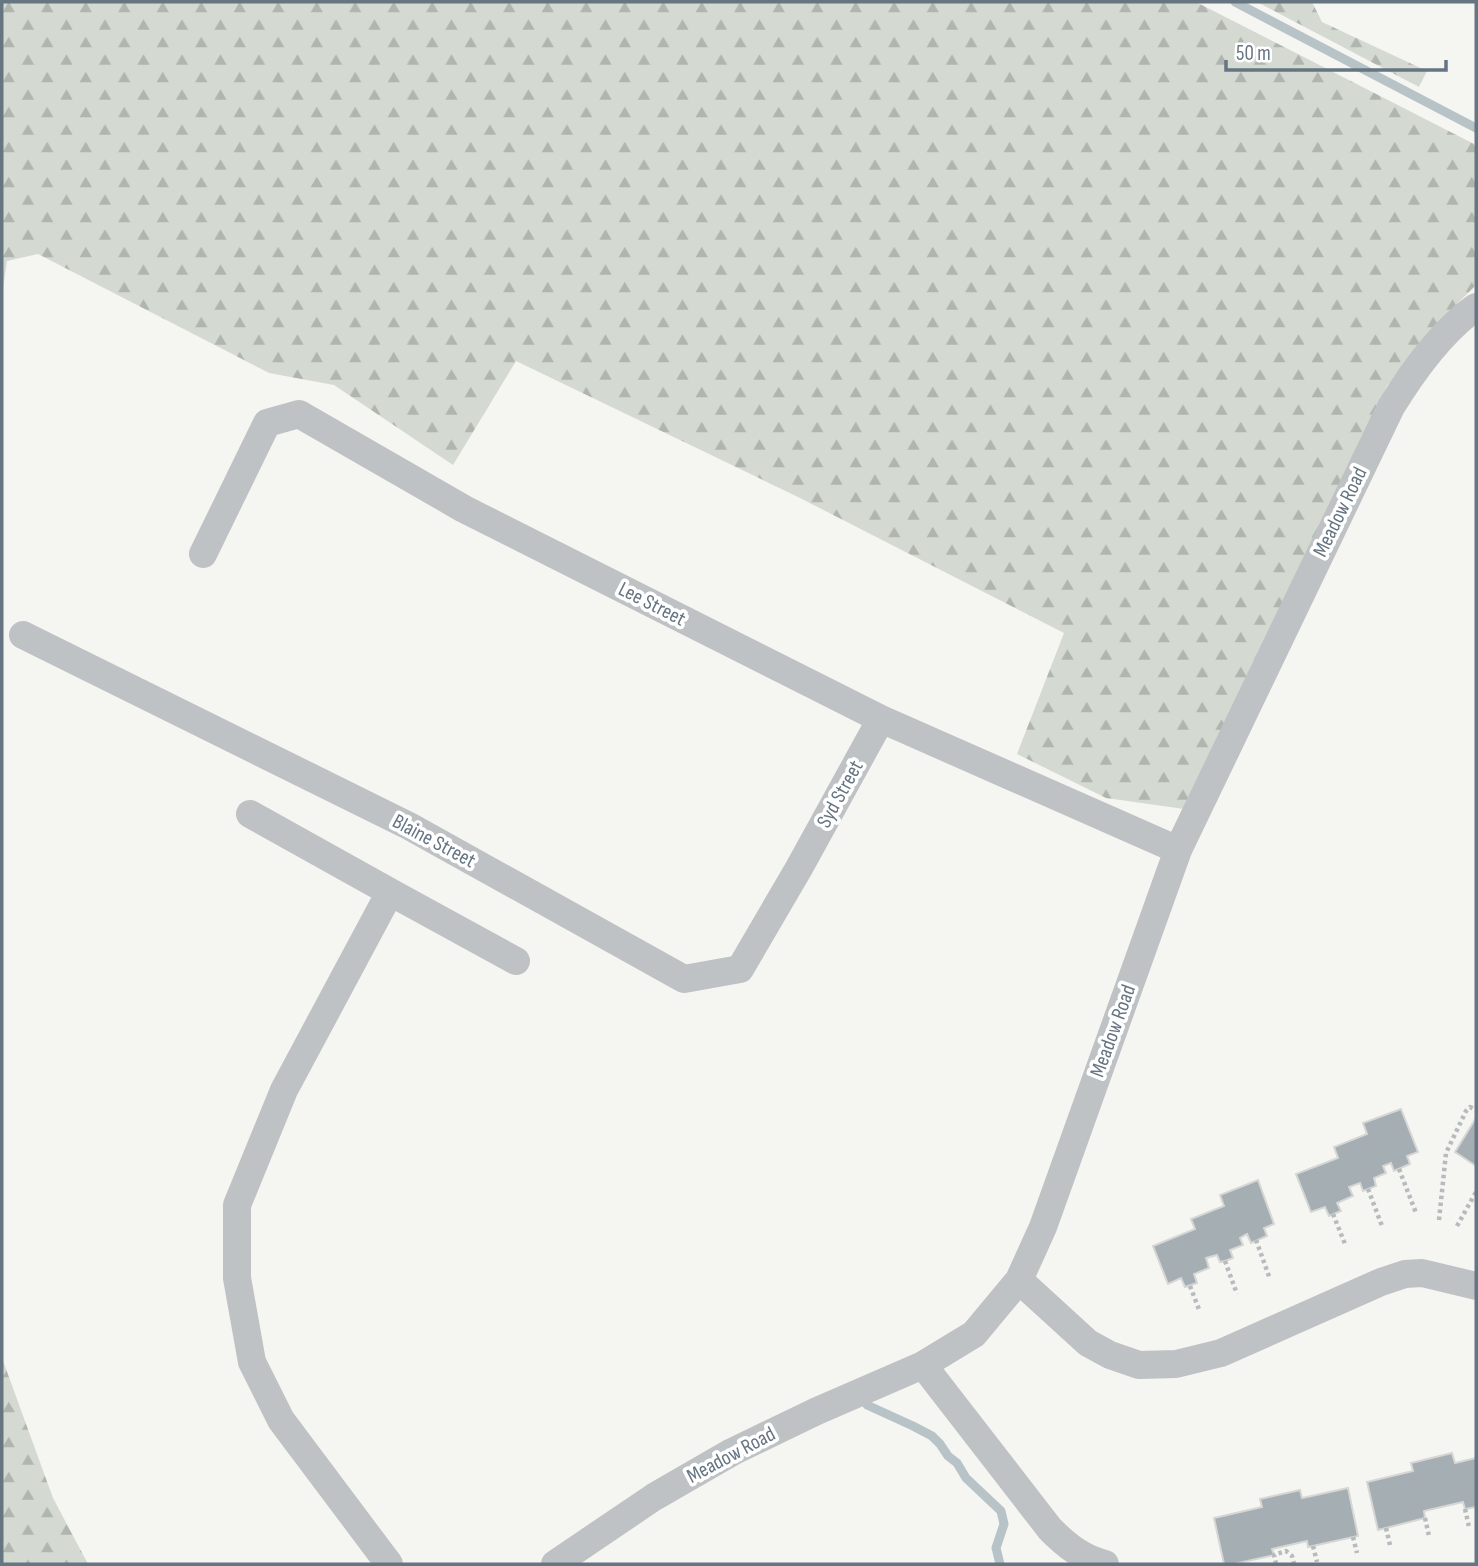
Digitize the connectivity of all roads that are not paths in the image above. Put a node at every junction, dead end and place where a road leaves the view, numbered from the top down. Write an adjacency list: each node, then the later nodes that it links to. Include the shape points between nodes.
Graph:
1 (1476, 307): 6 (street, Meadow Road, via 1411,374 1391,407)
2 (204, 554): 4 (street, Lee Street, via 267,423 299,414 464,509)
3 (23, 635): 7 (street, Blaine Street, via 409,827 684,979 740,969)
4 (881, 719): 6 (street, Lee Street); 7 (street, Syd Street)
5 (250, 814): 8 (street)
6 (1178, 850): 10 (street, Meadow Road, via 1043,1227)
7 (799, 868)
8 (390, 892): 9 (street); 13 (street, via 284,1090 237,1205 237,1278 251,1362 281,1420)
9 (516, 961)
10 (1019, 1280): 11 (street, via 1088,1343 1139,1365 1176,1364 1221,1353 1405,1274 1422,1273); 12 (street, Meadow Road, via 974,1334)
11 (1476, 1286)
12 (923, 1365): 14 (street, Meadow Road, via 732,1452 654,1497); 15 (street, via 1050,1529 1070,1549)
13 (389, 1564)
14 (555, 1564)
15 (1105, 1564)

